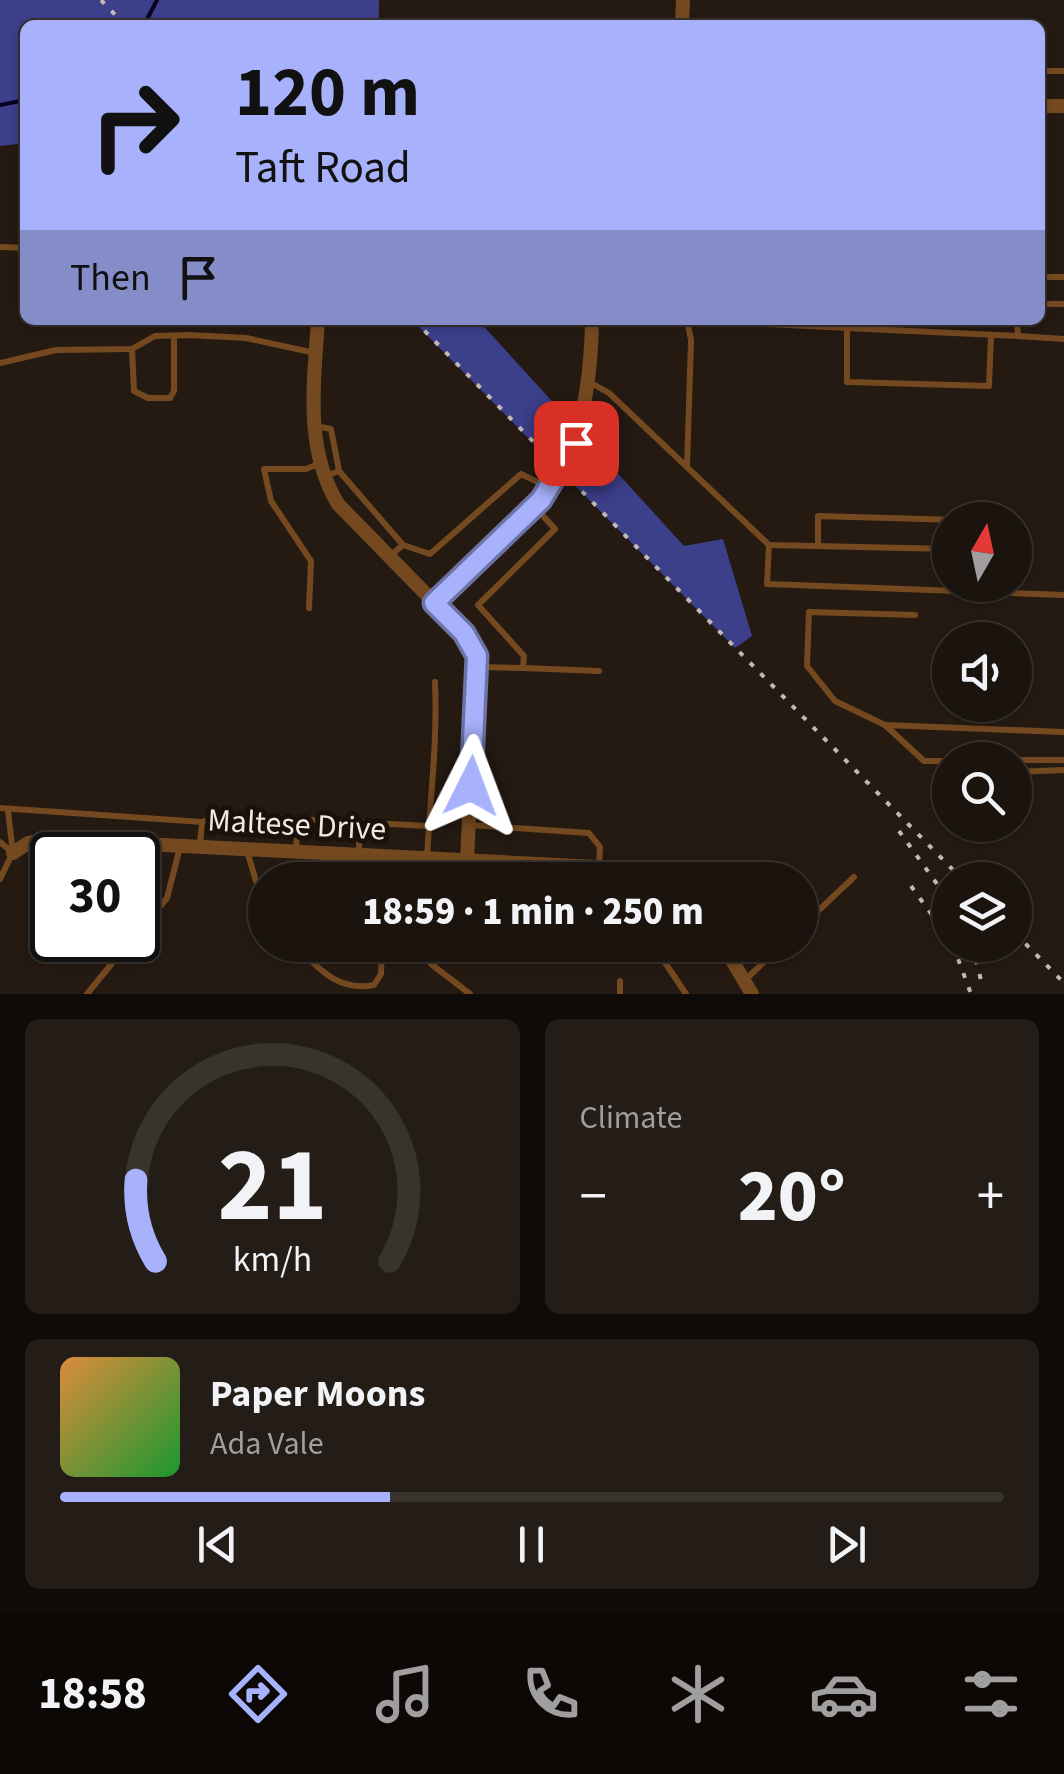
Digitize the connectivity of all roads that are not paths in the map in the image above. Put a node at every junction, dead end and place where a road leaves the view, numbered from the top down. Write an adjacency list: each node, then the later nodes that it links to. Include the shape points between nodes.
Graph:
1 (318, 325): 12 (street)
2 (592, 325): 14 (street)
3 (688, 325): 16 (lane)
4 (847, 325): 7 (lane, via 847,382 989,386)
5 (860, 325): 7 (lane)
6 (1018, 325): 9 (lane)
7 (991, 335): 9 (lane)
8 (174, 336): 11 (lane, via 155,336); 11 (lane, via 170,398 134,391); 12 (lane, via 246,338)
9 (1018, 336): 10 (lane)
10 (1064, 339)
11 (132, 349): 13 (lane, via 56,350)
12 (316, 353): 15 (street)
13 (0, 363)
14 (591, 383): 16 (lane, via 610,393); 19 (street, via 576,443)
15 (314, 426): 17 (street); 18 (lane, via 331,429)
16 (686, 467): 23 (lane)
17 (322, 470): 18 (lane); 26 (street, via 338,504); 31 (lane, via 264,469 271,502 311,561)
18 (340, 472): 22 (lane)
19 (550, 488): 20 (street); 22 (lane, via 521,474 430,554)
20 (534, 506): 30 (street); 34 (lane, via 555,529 478,605 524,656)
21 (932, 519): 24 (lane, via 818,516)
22 (403, 545): 26 (lane)
23 (769, 545): 24 (lane); 27 (lane, via 767,584)
24 (818, 546): 25 (lane)
25 (932, 549)
26 (389, 557): 30 (street)
27 (932, 587)
28 (1032, 593): 29 (lane)
29 (1064, 595)
30 (434, 603): 33 (street, via 474,645)
31 (309, 608)
32 (916, 615): 37 (lane, via 810,612 807,666 836,701)
33 (477, 667): 34 (lane); 48 (street)
34 (523, 668): 35 (lane)
35 (599, 671)
36 (434, 682): 49 (lane, via 437,725)
37 (885, 725): 38 (lane); 41 (lane)
38 (1064, 732)
39 (1032, 760): 40 (lane)
40 (1064, 760)
41 (932, 761)
42 (1064, 770): 43 (lane)
43 (1032, 771)
44 (4, 810): 46 (lane); 55 (lane)
45 (298, 819): 46 (lane, via 221,815); 47 (lane); 54 (lane)
46 (202, 822): 52 (lane)
47 (360, 822): 49 (lane); 56 (lane)
48 (469, 825): 59 (street); 64 (lane, via 589,832 600,847)
49 (427, 826): 58 (lane)
50 (0, 842): 55 (lane)
51 (180, 845): 52 (street, Maltese Drive); 55 (street, Maltese Drive, via 47,839); 67 (lane)
52 (200, 846): 53 (street, Maltese Drive)
53 (247, 848): 54 (street, Maltese Drive); 60 (lane)
54 (296, 851): 56 (street, Maltese Drive)
55 (13, 853): 66 (lane)
56 (359, 854): 57 (street, Maltese Drive)
57 (384, 856): 58 (street, Maltese Drive); 61 (lane)
58 (427, 858): 59 (street, Maltese Drive); 62 (lane)
59 (467, 860): 63 (street, Maltese Drive)
60 (251, 862)
61 (384, 862)
62 (427, 862)
63 (505, 862)
64 (599, 862)
65 (854, 877): 68 (lane)
66 (0, 880)
67 (160, 906)
68 (818, 911)
69 (113, 962): 78 (lane)
70 (311, 962): 71 (lane, via 358,988 374,984)
71 (381, 962)
72 (431, 962): 79 (lane)
73 (664, 962): 81 (lane)
74 (733, 962): 77 (street)
75 (768, 962): 77 (lane)
76 (620, 981): 80 (lane)
77 (748, 987)
78 (86, 994)
79 (470, 994)
80 (620, 994)
81 (686, 994)

